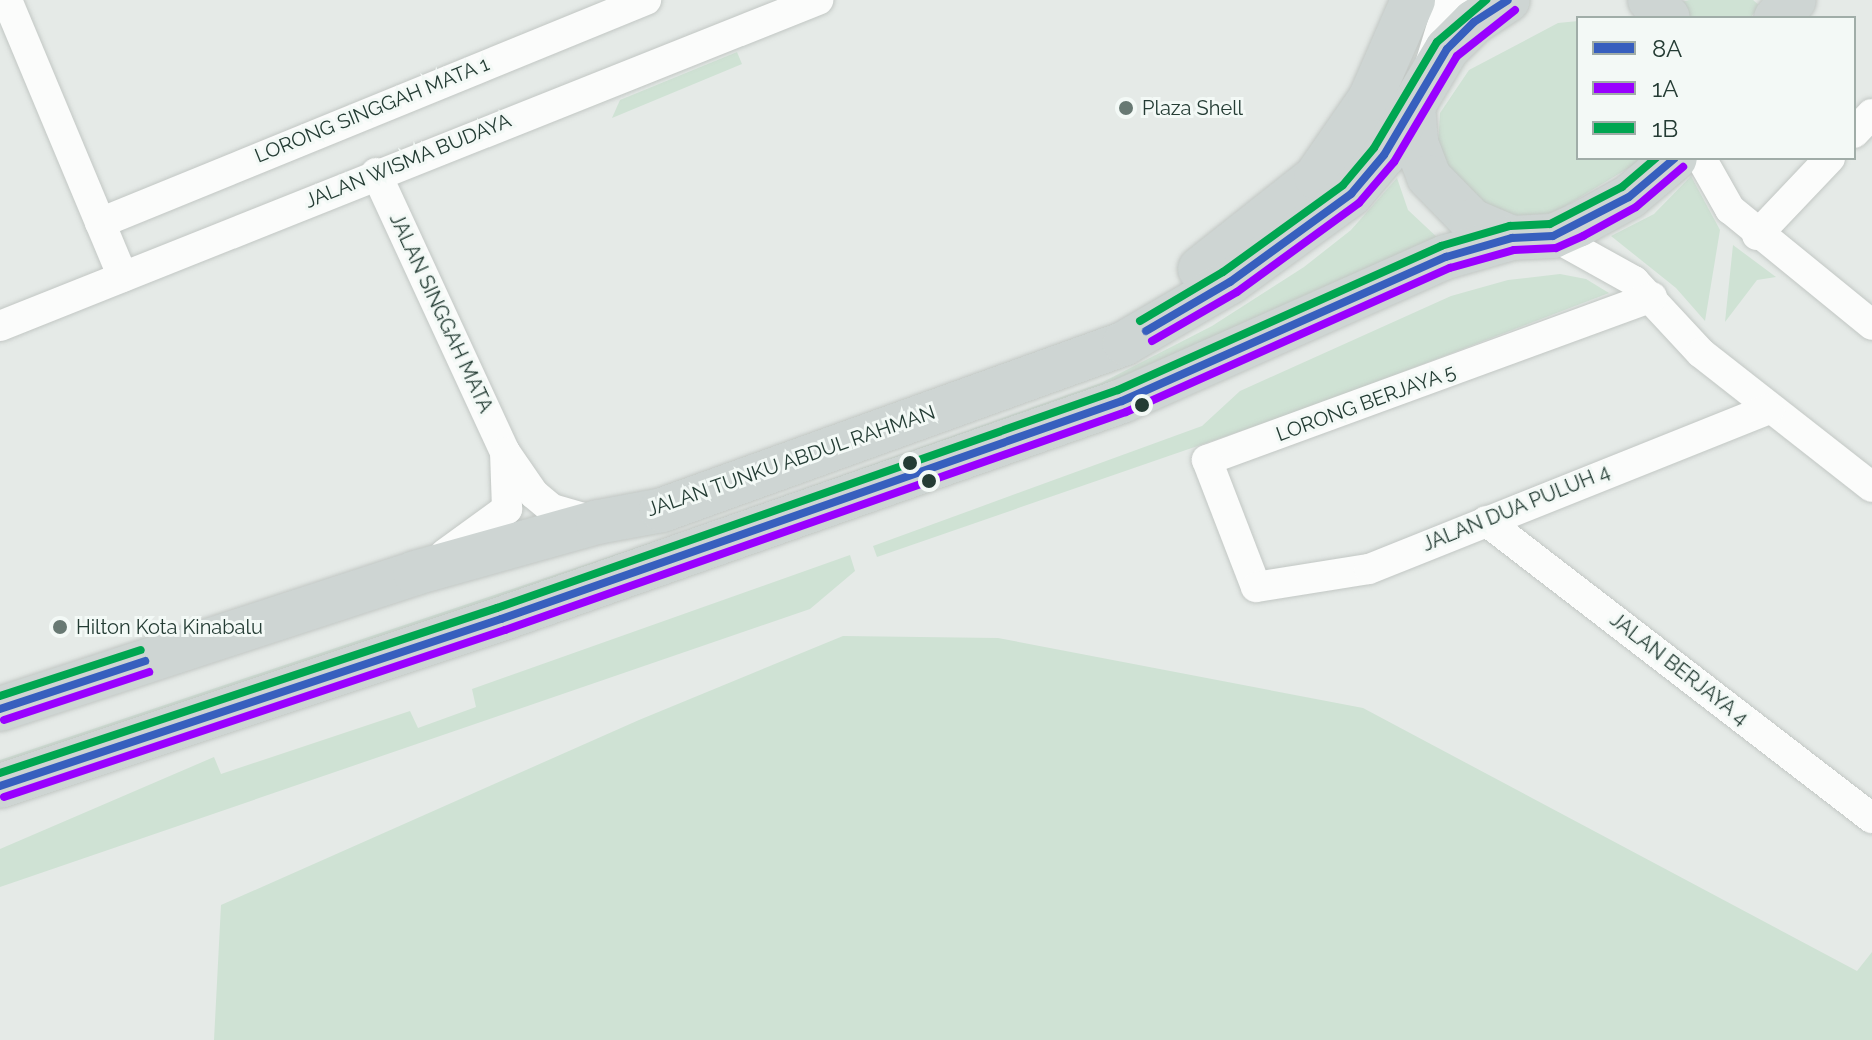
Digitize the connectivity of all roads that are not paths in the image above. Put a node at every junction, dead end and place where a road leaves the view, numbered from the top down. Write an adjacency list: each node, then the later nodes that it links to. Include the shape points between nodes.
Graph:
1 (7, 0): 21 (street)
2 (646, 0): 21 (street, LORONG SINGGAH MATA 1)
3 (818, 0): 9 (street, JALAN WISMA BUDAYA)
4 (1413, 0): 28 (main road, via 1370,99 1316,177 1164,297)
5 (1454, 0): 12 (street)
6 (1508, 0): 12 (main road, JALAN TUNKU ABDUL RAHMAN, via 1474,22)
7 (1650, 0): 10 (main road)
8 (1794, 0): 11 (main road)
9 (751, 11): 20 (street, JALAN WISMA BUDAYA)
10 (1666, 16)
11 (1778, 16)
12 (1422, 89): 23 (main road, via 1416,143 1429,177 1472,221); 28 (main road, JALAN TUNKU ABDUL RAHMAN, via 1384,155 1321,221)
13 (1872, 114): 14 (street)
14 (1856, 133)
15 (1856, 137): 16 (street)
16 (1872, 152)
17 (1673, 160): 23 (main road, via 1629,197)
18 (1702, 160): 22 (street, via 1718,195)
19 (1828, 160): 22 (street)
20 (376, 173): 24 (street, JALAN WISMA BUDAYA); 30 (street, JALAN SINGGAH MATA)
21 (100, 223): 24 (street)
22 (1757, 235): 26 (street)
23 (1532, 237): 25 (street, via 1634,281); 37 (main road, via 1446,257 1122,401 501,619)
24 (123, 277): 27 (street, JALAN WISMA BUDAYA)
25 (1652, 297): 29 (street, via 1701,353); 35 (street, LORONG BERJAYA 5, via 1207,460)
26 (1872, 325)
27 (0, 326)
28 (1125, 343): 33 (main road, JALAN TUNKU ABDUL RAHMAN, via 662,510)
29 (1770, 409): 31 (street); 32 (street, JALAN DUA PULUH 4)
30 (505, 452): 33 (street, JALAN SINGGAH MATA, via 534,494 552,509); 34 (street, JALAN SINGGAH MATA, via 507,509)
31 (1872, 487)
32 (1486, 521): 35 (street, JALAN DUA PULUH 4, via 1369,569); 38 (street, JALAN BERJAYA 4)
33 (598, 522): 34 (main road, JALAN TUNKU ABDUL RAHMAN)
34 (415, 573): 36 (main road, JALAN TUNKU ABDUL RAHMAN)
35 (1256, 587)
36 (0, 709)
37 (0, 786)
38 (1872, 818)

